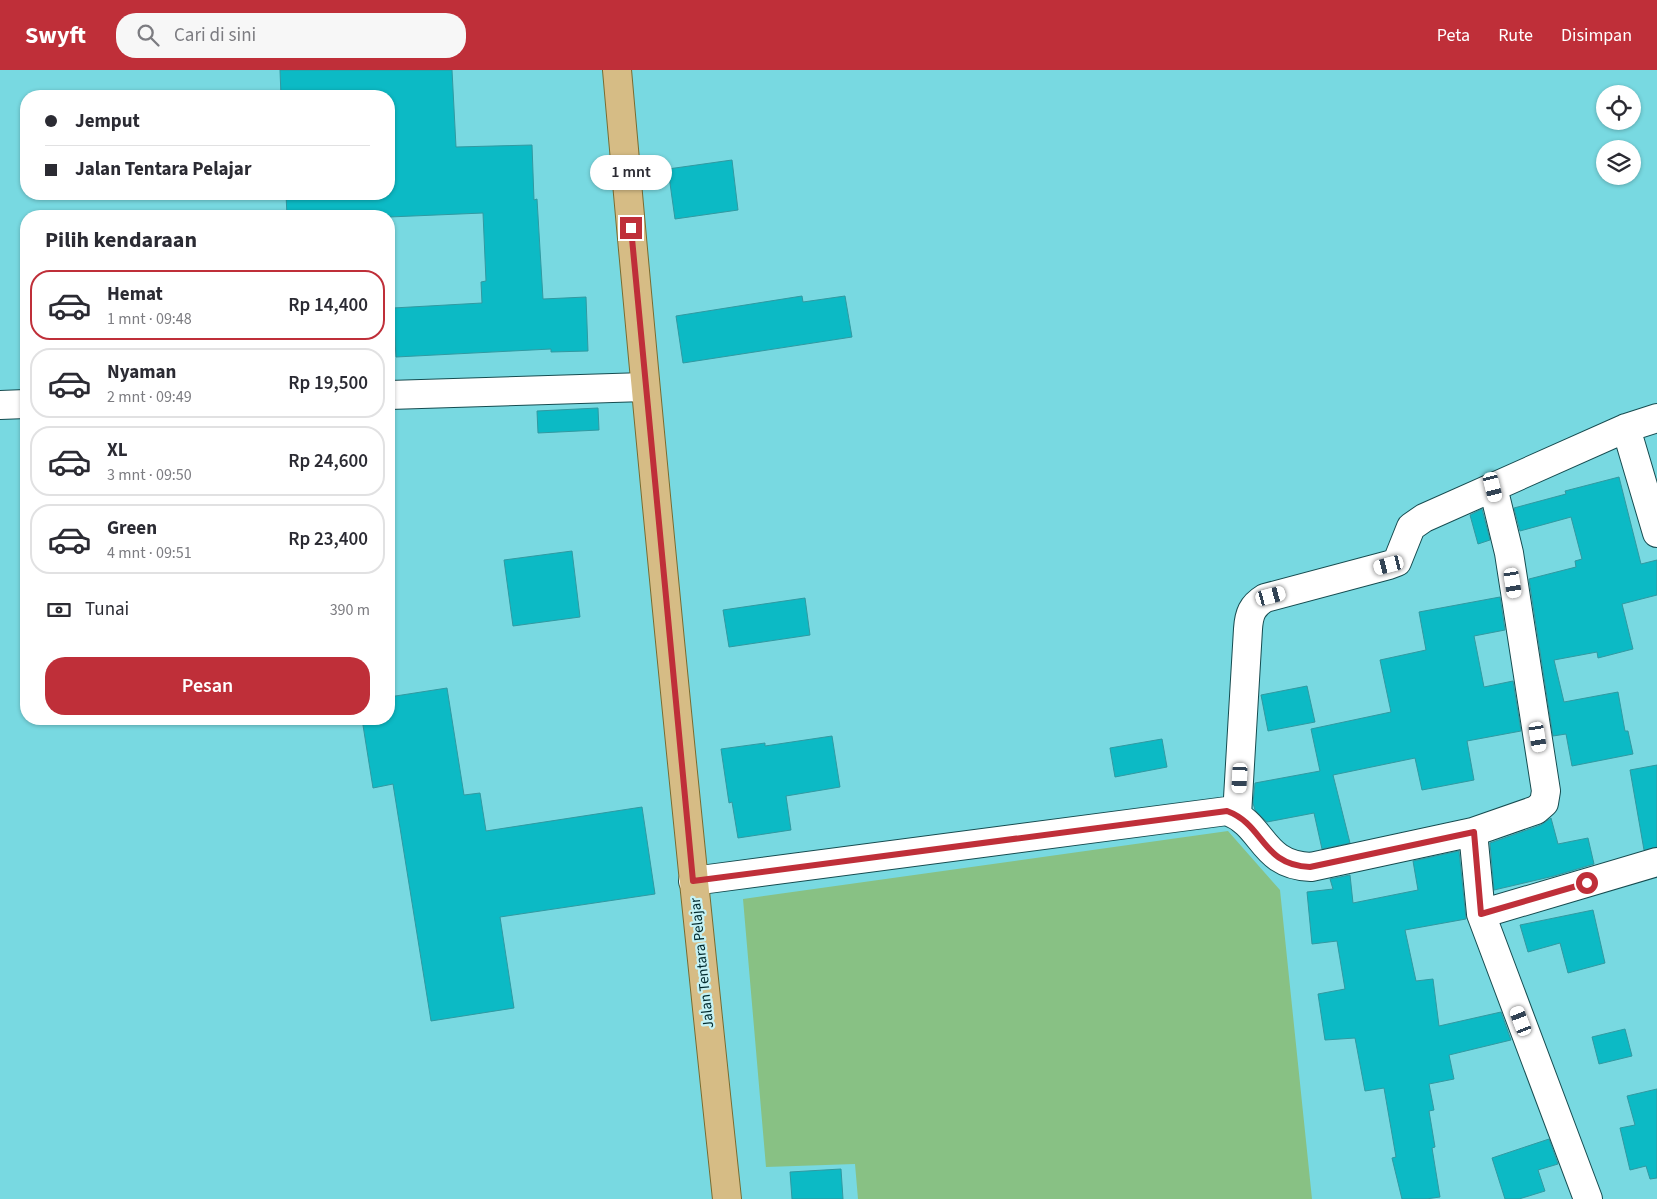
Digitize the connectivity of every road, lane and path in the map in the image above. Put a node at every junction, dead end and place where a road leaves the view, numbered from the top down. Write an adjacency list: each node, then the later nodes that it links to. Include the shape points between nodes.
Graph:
1 (617, 70): 2 (main road, Jalan Tentara Pelajar)
2 (645, 387): 3 (street); 13 (main road, Jalan Tentara Pelajar)
3 (395, 395)
4 (20, 404): 5 (street)
5 (0, 405)
6 (1657, 418): 7 (street)
7 (1626, 428): 8 (street); 9 (street)
8 (1493, 487): 10 (street, via 1411,527 1396,562 1265,598 1256,604 1250,614 1248,629); 11 (street, via 1508,548 1546,791 1544,803 1536,810)
9 (1657, 533)
10 (1237, 815): 11 (street, via 1275,856 1296,867 1310,867); 13 (street, via 1227,811)
11 (1474, 832): 14 (street)
12 (1657, 862): 14 (street)
13 (693, 881): 15 (main road, Jalan Tentara Pelajar)
14 (1481, 914): 16 (street)
15 (727, 1199)
16 (1588, 1199)

